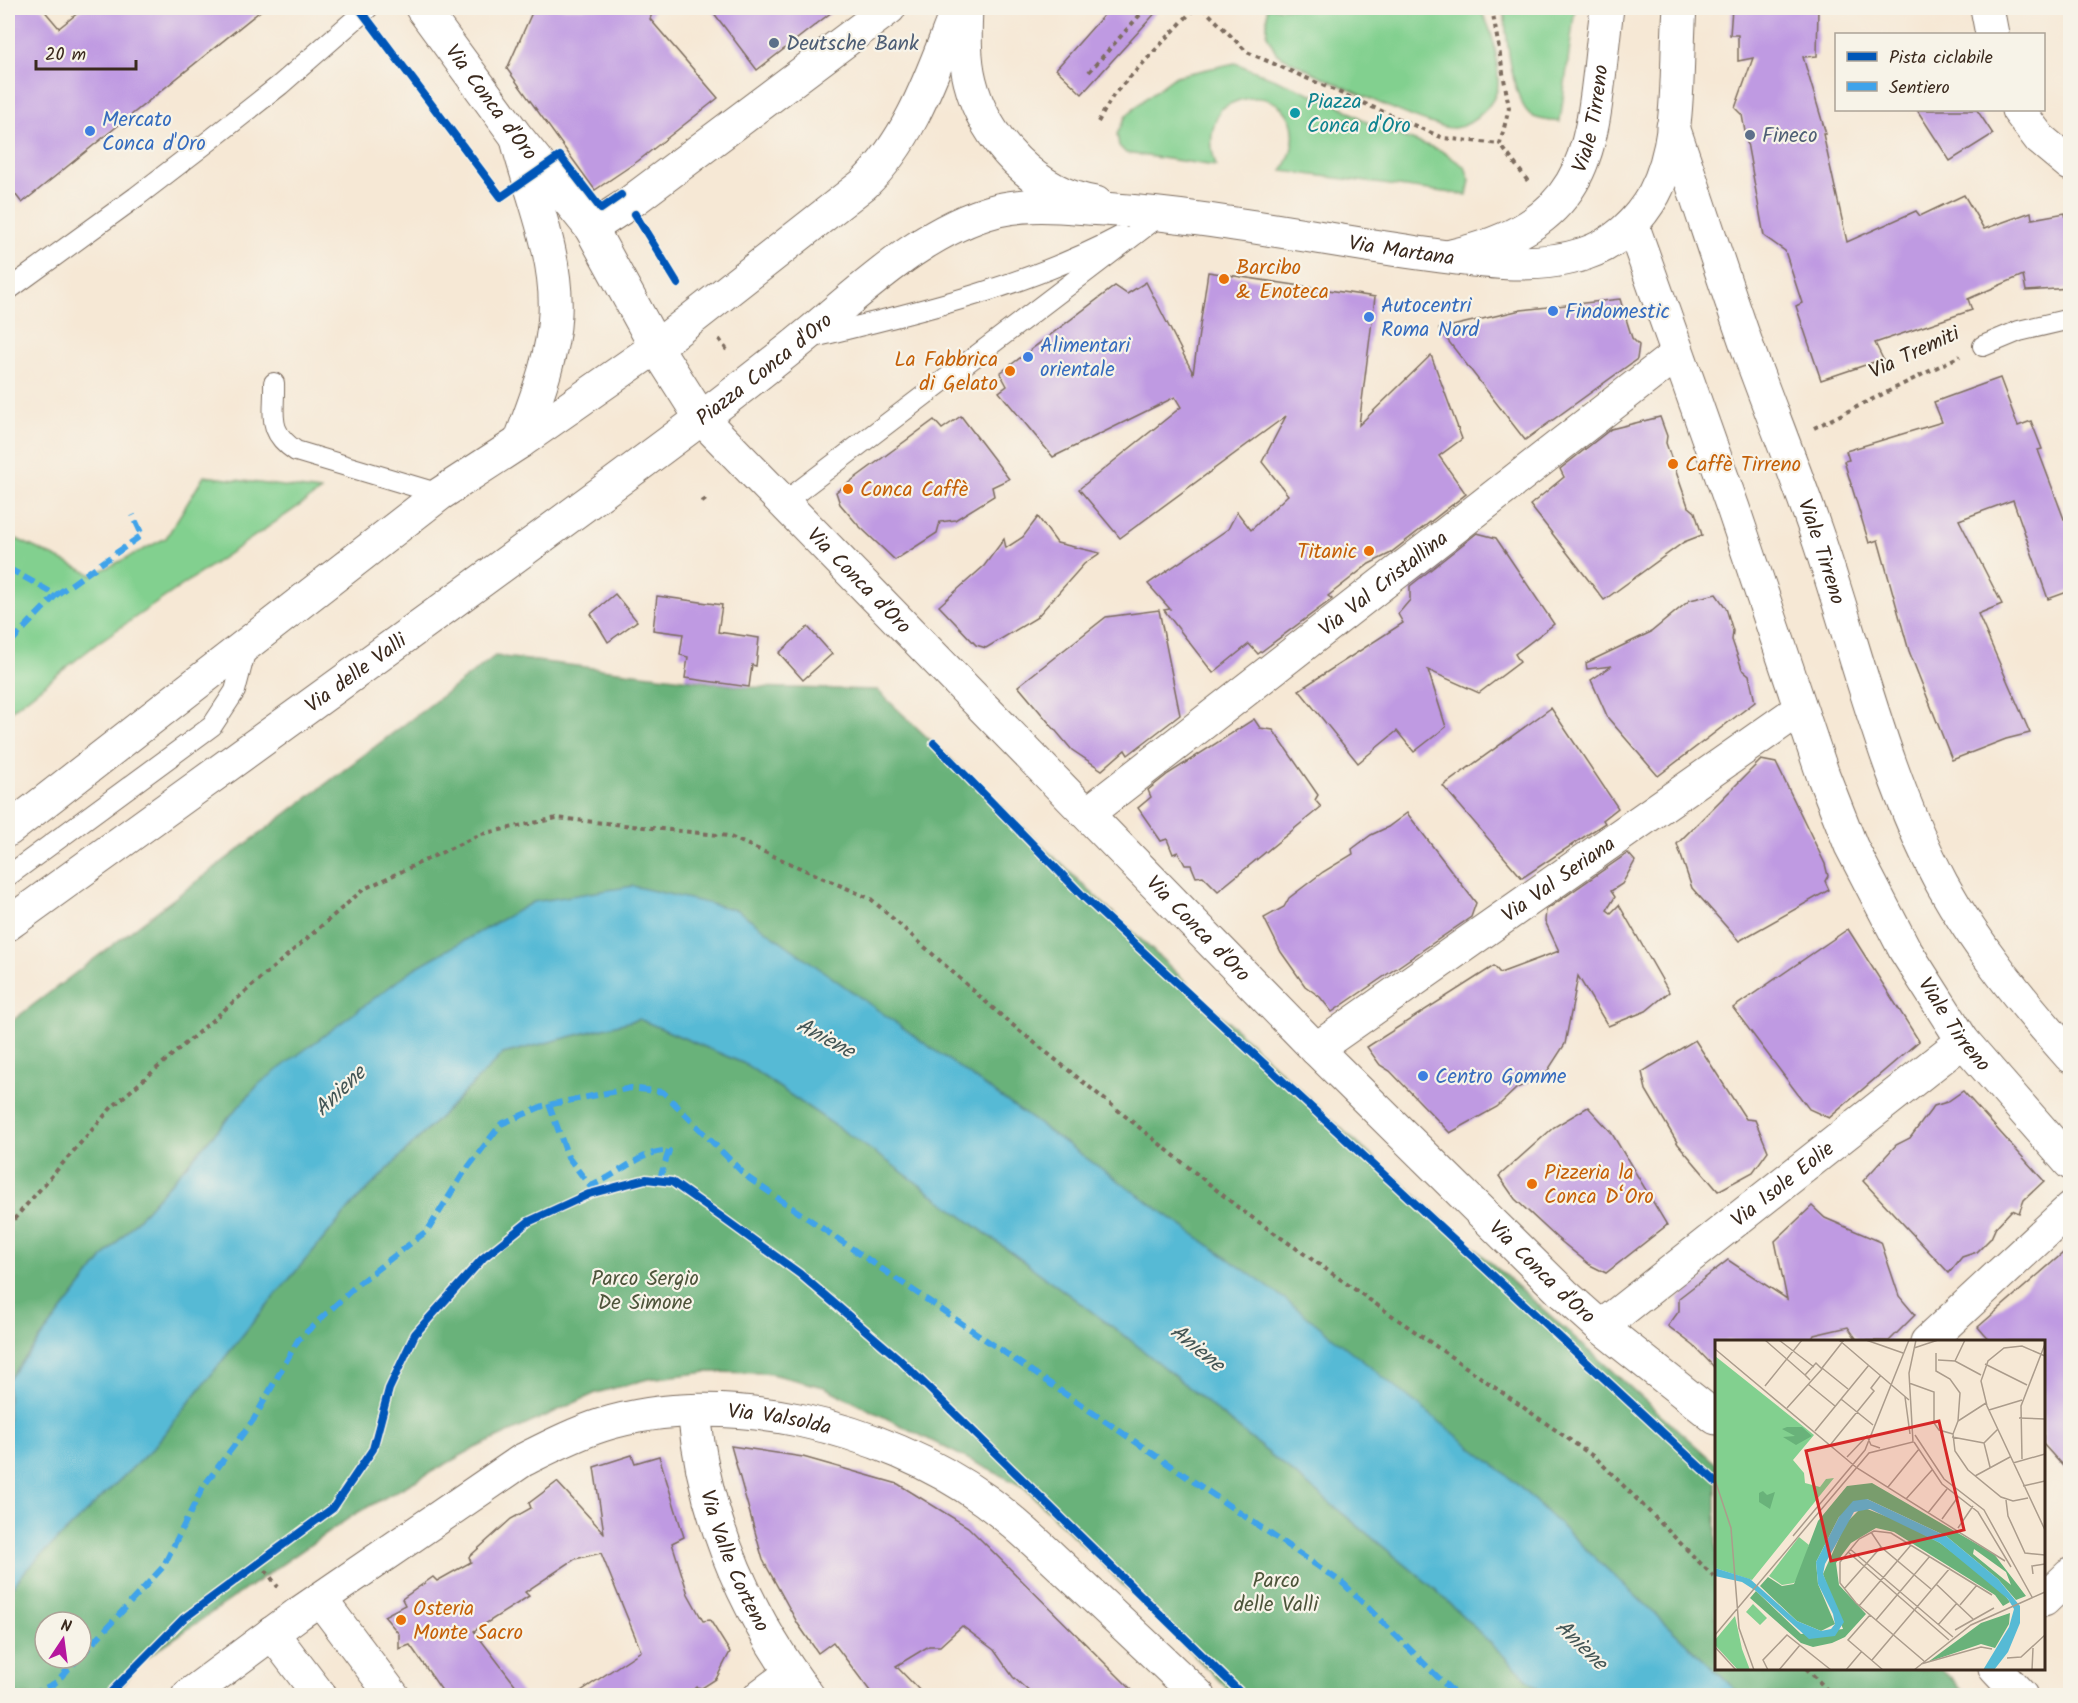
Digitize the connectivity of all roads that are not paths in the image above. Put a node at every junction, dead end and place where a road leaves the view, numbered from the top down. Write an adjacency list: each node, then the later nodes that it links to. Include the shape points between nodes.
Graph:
1 (368, 8): 18 (lane, via 227,127)
2 (422, 8): 12 (street, Via Conca d'Oro)
3 (889, 8): 16 (street)
4 (958, 8): 22 (street, via 916,113 873,176)
5 (966, 8): 14 (street, via 965,56 970,84 992,129 1011,155 1046,184 1077,199)
6 (1607, 8): 17 (street, Viale Tirreno, via 1590,137 1572,186 1552,208 1514,236 1489,247)
7 (1680, 8): 11 (street, Viale Tirreno)
8 (1987, 8): 9 (street)
9 (1992, 33)
10 (2019, 111): 13 (street, via 2040,139)
11 (1673, 127): 15 (street, Via Martana, via 1660,181); 37 (street, Viale Tirreno, via 1816,533 1889,756 1926,850 1943,885 1988,954)
12 (516, 136): 16 (street, Via Conca d'Oro); 26 (street, via 551,260 555,301 547,362)
13 (2070, 164)
14 (1163, 213): 17 (street, Via Martana); 20 (lane, via 1106,244 1030,275 935,307); 20 (street, Piazza Conca d'Oro, via 1036,206 979,216 914,251); 28 (lane)
15 (1632, 224): 17 (street, Via Martana, via 1614,240 1571,258 1516,261); 23 (street, Viale Tirreno)
16 (591, 228): 22 (street, Via Conca d'Oro)
17 (1447, 257)
18 (8, 290)
19 (2070, 319): 21 (lane, Via Tremiti, via 2019,331)
20 (802, 340): 25 (street, Piazza Conca d'Oro)
21 (1983, 346)
22 (656, 347): 25 (street, Piazza Conca d'Oro); 26 (street)
23 (1677, 354): 30 (street, Viale Tirreno); 31 (street, Via Val Cristallina)
24 (274, 383): 27 (lane, via 275,428 296,451)
25 (701, 418): 28 (street, Via Conca d'Oro); 34 (street, Via delle Valli)
26 (520, 442): 27 (street)
27 (440, 494): 29 (street)
28 (783, 503): 31 (street, Via Conca d'Oro)
29 (247, 642): 32 (street); 33 (lane, via 235,692 212,726)
30 (1800, 709): 35 (street, Viale Tirreno, via 1838,813 1875,896); 36 (street, Via Val Seriana)
31 (1088, 813): 36 (street, Via Conca d'Oro)
32 (8, 830)
33 (8, 876)
34 (8, 924)
35 (1963, 1041): 38 (street, Viale Tirreno); 40 (street, Via Isole Eolie)
36 (1317, 1049): 40 (street, Via Conca d'Oro)
37 (2070, 1056)
38 (2070, 1163)
39 (2070, 1209): 41 (street)
40 (1601, 1327): 43 (street, Via Conca d'Oro)
41 (1928, 1340)
42 (694, 1411): 46 (street, Via Valsolda, via 619,1421 559,1442 492,1479); 49 (street, Via Valle Corteno, via 703,1476 717,1528 763,1629); 54 (street, Via Valsolda, via 755,1412 833,1429 909,1458 966,1488 1025,1532)
43 (1715, 1417)
44 (2070, 1575): 45 (street)
45 (2045, 1598)
46 (320, 1599): 47 (street, Via Valsolda); 52 (street)
47 (272, 1633): 50 (street, Via Valsolda); 51 (street)
48 (1997, 1670): 55 (street)
49 (799, 1684): 53 (street)
50 (188, 1695)
51 (320, 1695)
52 (393, 1695)
53 (760, 1695)
54 (1199, 1695)
55 (2021, 1695)

